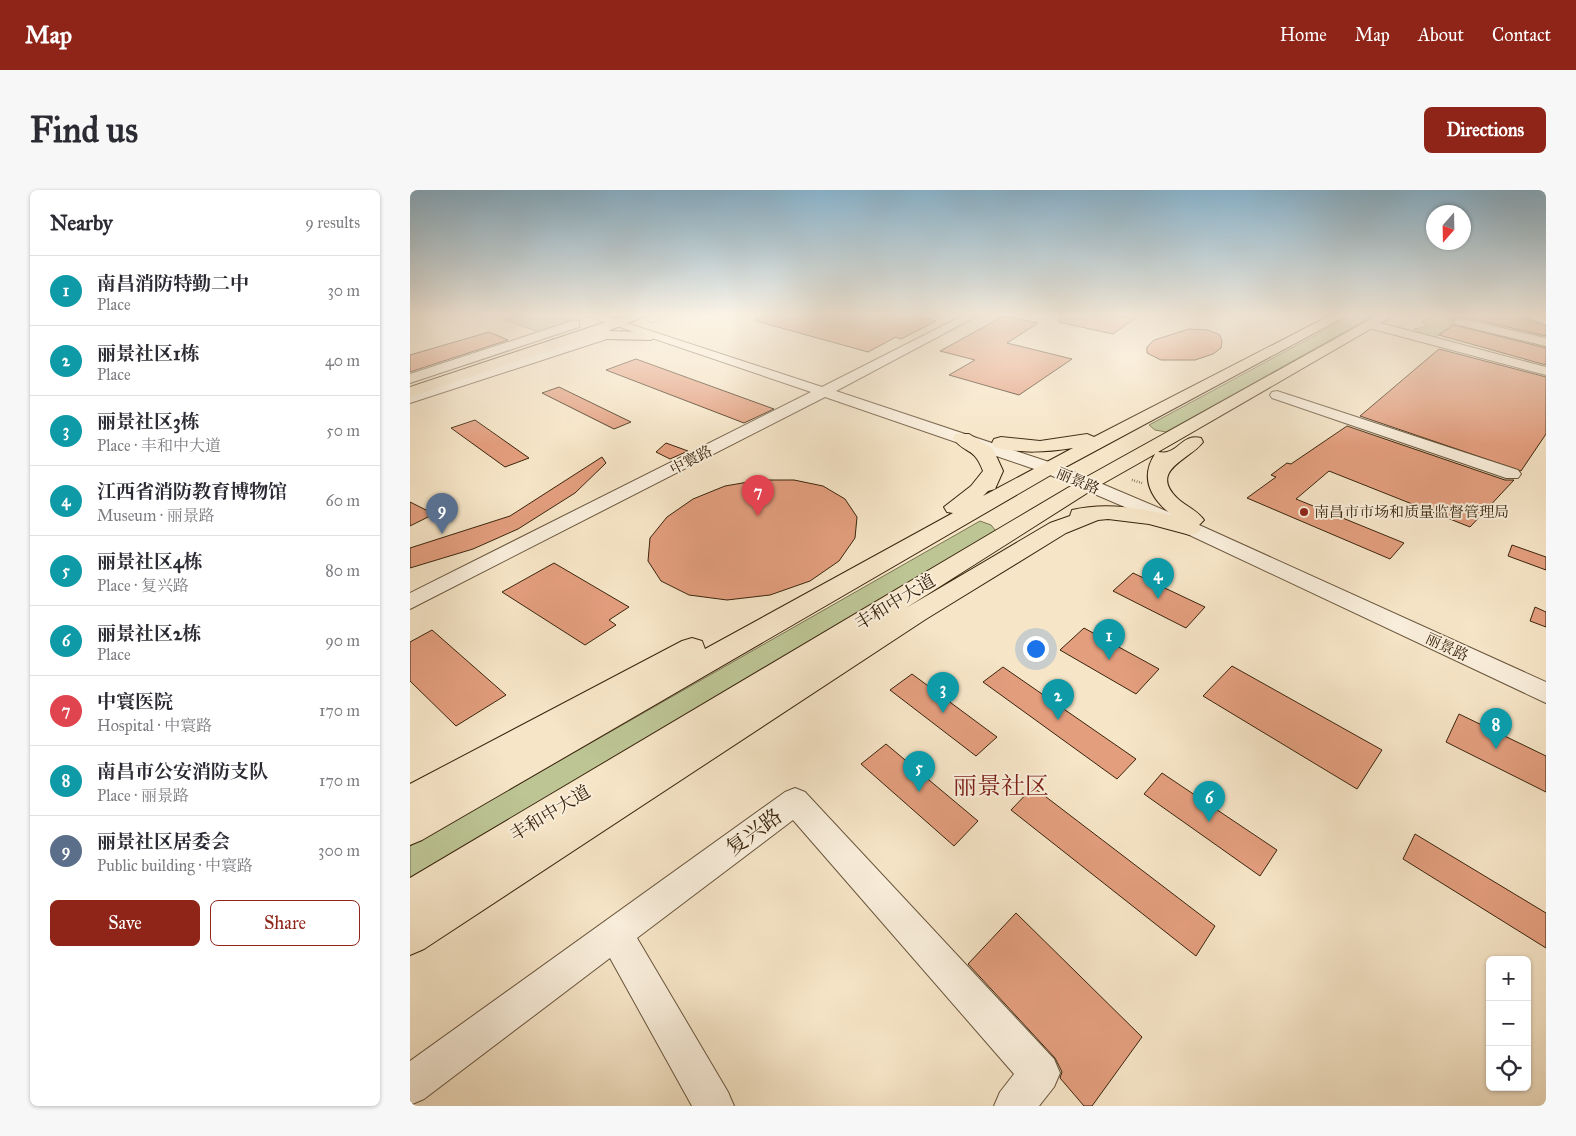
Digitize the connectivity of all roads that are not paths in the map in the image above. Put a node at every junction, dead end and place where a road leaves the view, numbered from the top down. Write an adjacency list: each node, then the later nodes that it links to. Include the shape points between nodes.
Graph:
1 (467, 359): 13 (street)
2 (499, 359): 14 (main road)
3 (504, 359): 16 (main road)
4 (529, 359): 18 (street)
5 (737, 359): 15 (street, 丽景路)
6 (889, 359): 15 (street, 中寰路)
7 (1235, 359): 22 (main road, via 1091,433)
8 (1258, 359): 22 (main road, via 1116,433)
9 (1317, 359): 19 (main road, 丰和中大道)
10 (1329, 359): 17 (main road)
11 (1501, 359): 12 (street)
12 (1546, 371)
13 (410, 379)
14 (410, 386)
15 (828, 390): 20 (street, 丽景路); 21 (street, 丽景路); 31 (street, 中寰路)
16 (410, 392)
17 (1276, 395): 24 (main road, via 1193,442); 25 (street)
18 (410, 399)
19 (1176, 437): 24 (main road); 26 (main road, 丰和中大道)
20 (962, 438): 22 (street, 丽景路); 23 (main road, via 986,453)
21 (1001, 443): 22 (main road, via 1024,447)
22 (1054, 459): 26 (street, 丽景路); 28 (main road)
23 (993, 471): 28 (main road, via 990,482); 34 (main road, via 962,503)
24 (1157, 473): 29 (main road, via 1156,481 1169,504)
25 (1512, 474)
26 (1094, 481): 29 (street, 丽景路); 30 (main road, 丰和中大道)
27 (1096, 513): 29 (main road, via 1138,514); 30 (main road, via 1068,517); 37 (main road, via 1058,528 917,613)
28 (963, 516): 35 (main road)
29 (1191, 524): 32 (street, 丽景路); 33 (street, 丽景路)
30 (995, 541): 36 (main road, 丰和中大道)
31 (410, 602)
32 (1546, 680)
33 (1546, 693)
34 (410, 801)
35 (410, 829)
36 (410, 899)
37 (410, 934)
38 (616, 934): 39 (street, 复兴路); 40 (street); 41 (street, 复兴路, via 795,802 1040,1073)
39 (410, 1086)
40 (714, 1106)
41 (1014, 1106)

